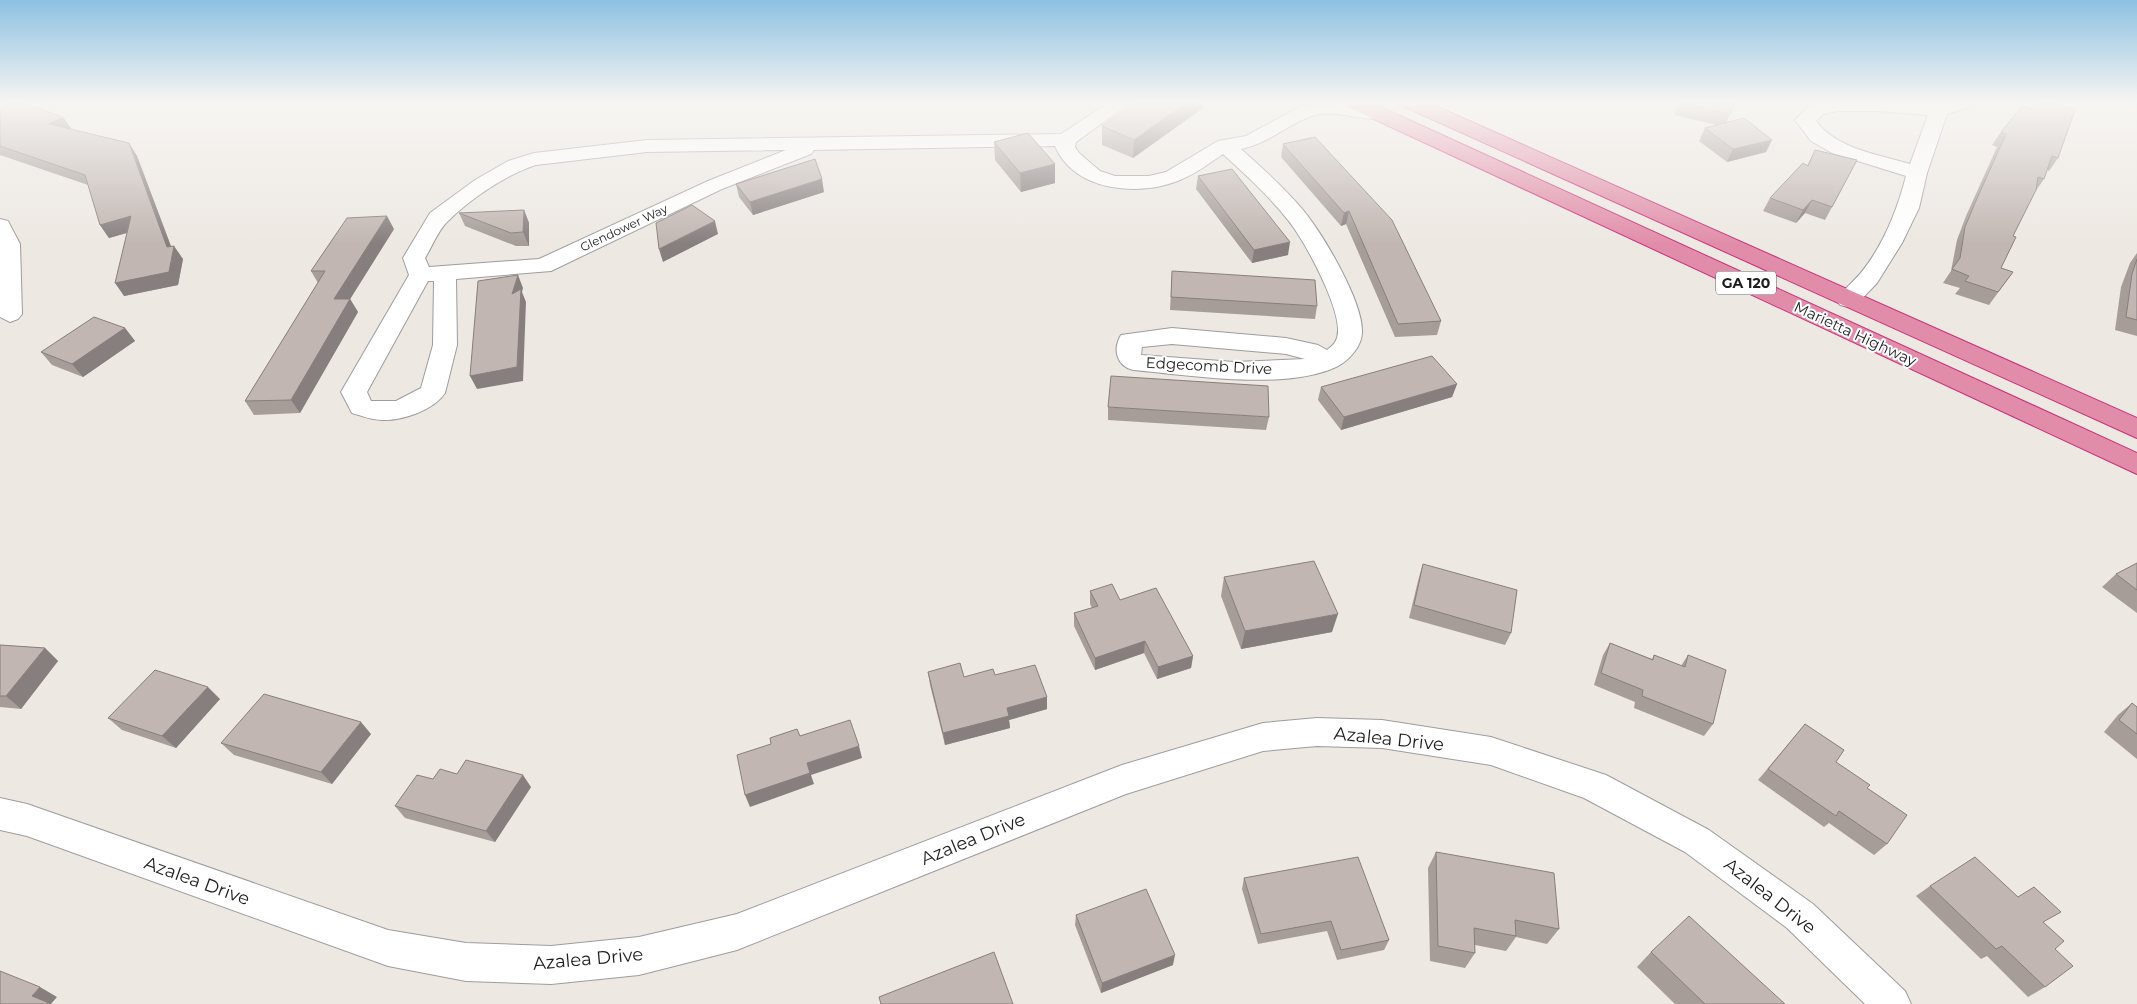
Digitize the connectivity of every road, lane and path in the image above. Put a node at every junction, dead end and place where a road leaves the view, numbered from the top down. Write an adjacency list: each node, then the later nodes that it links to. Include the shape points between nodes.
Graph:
1 (614, 150): 12 (street, via 534,159 515,165 482,184 438,218 414,258)
2 (804, 150): 13 (street, Glendower Way, via 715,185 543,266)
3 (1067, 150): 4 (street, via 1093,175 1124,183 1173,176)
4 (1217, 150)
5 (1230, 150): 16 (street, Edgecomb Drive, via 1305,226 1324,260 1350,328 1345,348)
6 (1455, 150): 18 (highway, Marietta Highway / GA 120)
7 (1516, 150): 14 (highway, Marietta Highway / GA 120)
8 (1844, 150): 10 (street)
9 (1925, 150): 10 (street)
10 (1917, 173): 14 (street, via 1908,208 1891,243 1869,278)
11 (0, 226): 15 (street, via 9,244)
12 (420, 275): 13 (street, Glendower Way); 13 (street, via 354,392 361,407 391,412 409,408 432,393 445,345)
13 (445, 275)
14 (1848, 300): 17 (highway, Marietta Highway / GA 120)
15 (10, 314)
16 (1328, 361): 16 (street, Edgecomb Drive, via 1307,368 1259,371 1133,362 1128,352 1130,342 1172,336 1286,346 1309,351)
17 (2137, 429)
18 (2137, 464)
19 (0, 814): 20 (street, Azalea Drive, via 27,820 388,948 466,962 551,965 639,956 737,932 1122,780 1263,737 1317,732 1382,734 1500,754 1594,786 1697,841 1800,916)
20 (1892, 1004)

